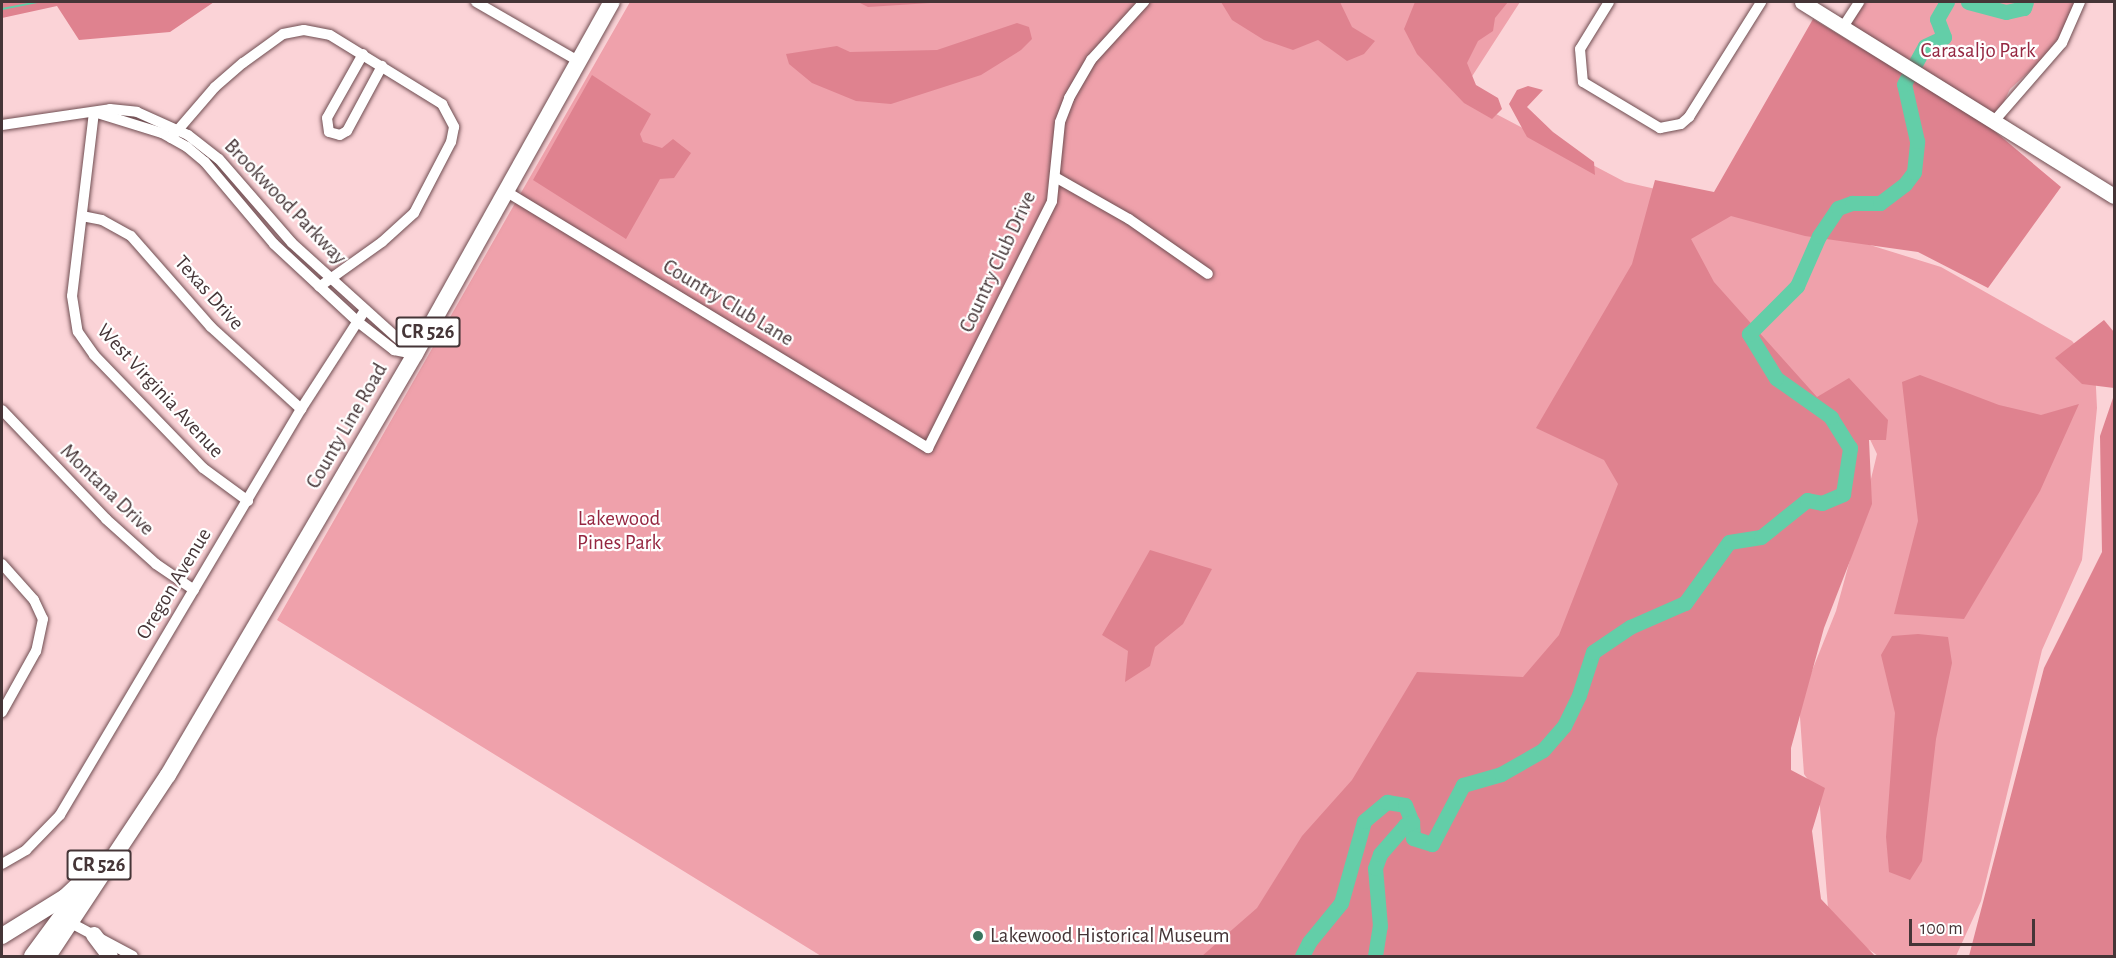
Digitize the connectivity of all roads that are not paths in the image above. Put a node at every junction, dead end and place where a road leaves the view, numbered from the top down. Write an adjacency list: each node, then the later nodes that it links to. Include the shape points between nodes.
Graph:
1 (476, 2): 11 (street)
2 (612, 2): 11 (main road, County Line Road / CR 526)
3 (1144, 2): 17 (street, Country Club Drive, via 1091,60 1069,98 1060,122)
4 (1609, 2): 5 (street, via 1580,50 1583,82 1652,126 1669,128 1689,117)
5 (1761, 2)
6 (1802, 2): 9 (main road)
7 (1859, 2): 9 (street)
8 (2080, 2): 14 (street, via 2062,44)
9 (1843, 27): 14 (main road)
10 (363, 54): 12 (street); 12 (street, via 327,118 329,132 340,135 347,131); 16 (street, via 315,30 283,34 215,87)
11 (578, 60): 18 (main road, County Line Road / CR 526)
12 (382, 66): 22 (street, via 442,104 454,127 451,142 414,213 382,242)
13 (94, 112): 15 (street, Brookwood Parkway); 16 (street, Brookwood Parkway, via 137,112); 20 (street, West Virginia Avenue)
14 (1995, 120): 19 (main road)
15 (2, 125)
16 (174, 134): 22 (street, Brookwood Parkway, via 219,159 292,243); 23 (street, Brookwood Parkway, via 205,162 274,244)
17 (1055, 177): 21 (street, via 1129,219); 29 (street, Country Club Drive, via 1052,201)
18 (507, 192): 26 (main road, County Line Road / CR 526); 29 (street, Country Club Lane)
19 (2115, 196)
20 (82, 216): 27 (street, Texas Drive, via 102,220 131,236 211,327); 30 (street, West Virginia Avenue, via 72,296 78,332 94,355 203,468)
21 (1208, 274)
22 (330, 278): 23 (street); 24 (street, Brookwood Parkway)
23 (319, 287): 25 (street, Brookwood Parkway)
24 (365, 310): 25 (street, Oregon Avenue); 26 (street, Brookwood Parkway, via 401,337)
25 (358, 322): 26 (street, Brookwood Parkway, via 394,350); 27 (street, Oregon Avenue)
26 (415, 354): 34 (main road, County Line Road / CR 526)
27 (301, 409): 30 (street, Oregon Avenue)
28 (2, 410): 32 (street, Montana Drive, via 106,519 156,564)
29 (928, 448)
30 (248, 501): 32 (street, Oregon Avenue)
31 (2, 564): 33 (street, via 34,600 43,619 36,651)
32 (194, 590): 35 (street, Oregon Avenue, via 60,815 26,850)
33 (3, 708)
34 (168, 776): 36 (main road, County Line Road / CR 526); 37 (main road, County Line Road / CR 526)
35 (2, 864)
36 (99, 865): 39 (main road, via 65,897); 40 (main road, County Line Road / CR 526)
37 (71, 923): 38 (street); 41 (main road, County Line Road / CR 526)
38 (94, 935): 42 (main road); 43 (street)
39 (2, 936)
40 (32, 957)
41 (48, 957)
42 (110, 957)
43 (133, 957)

